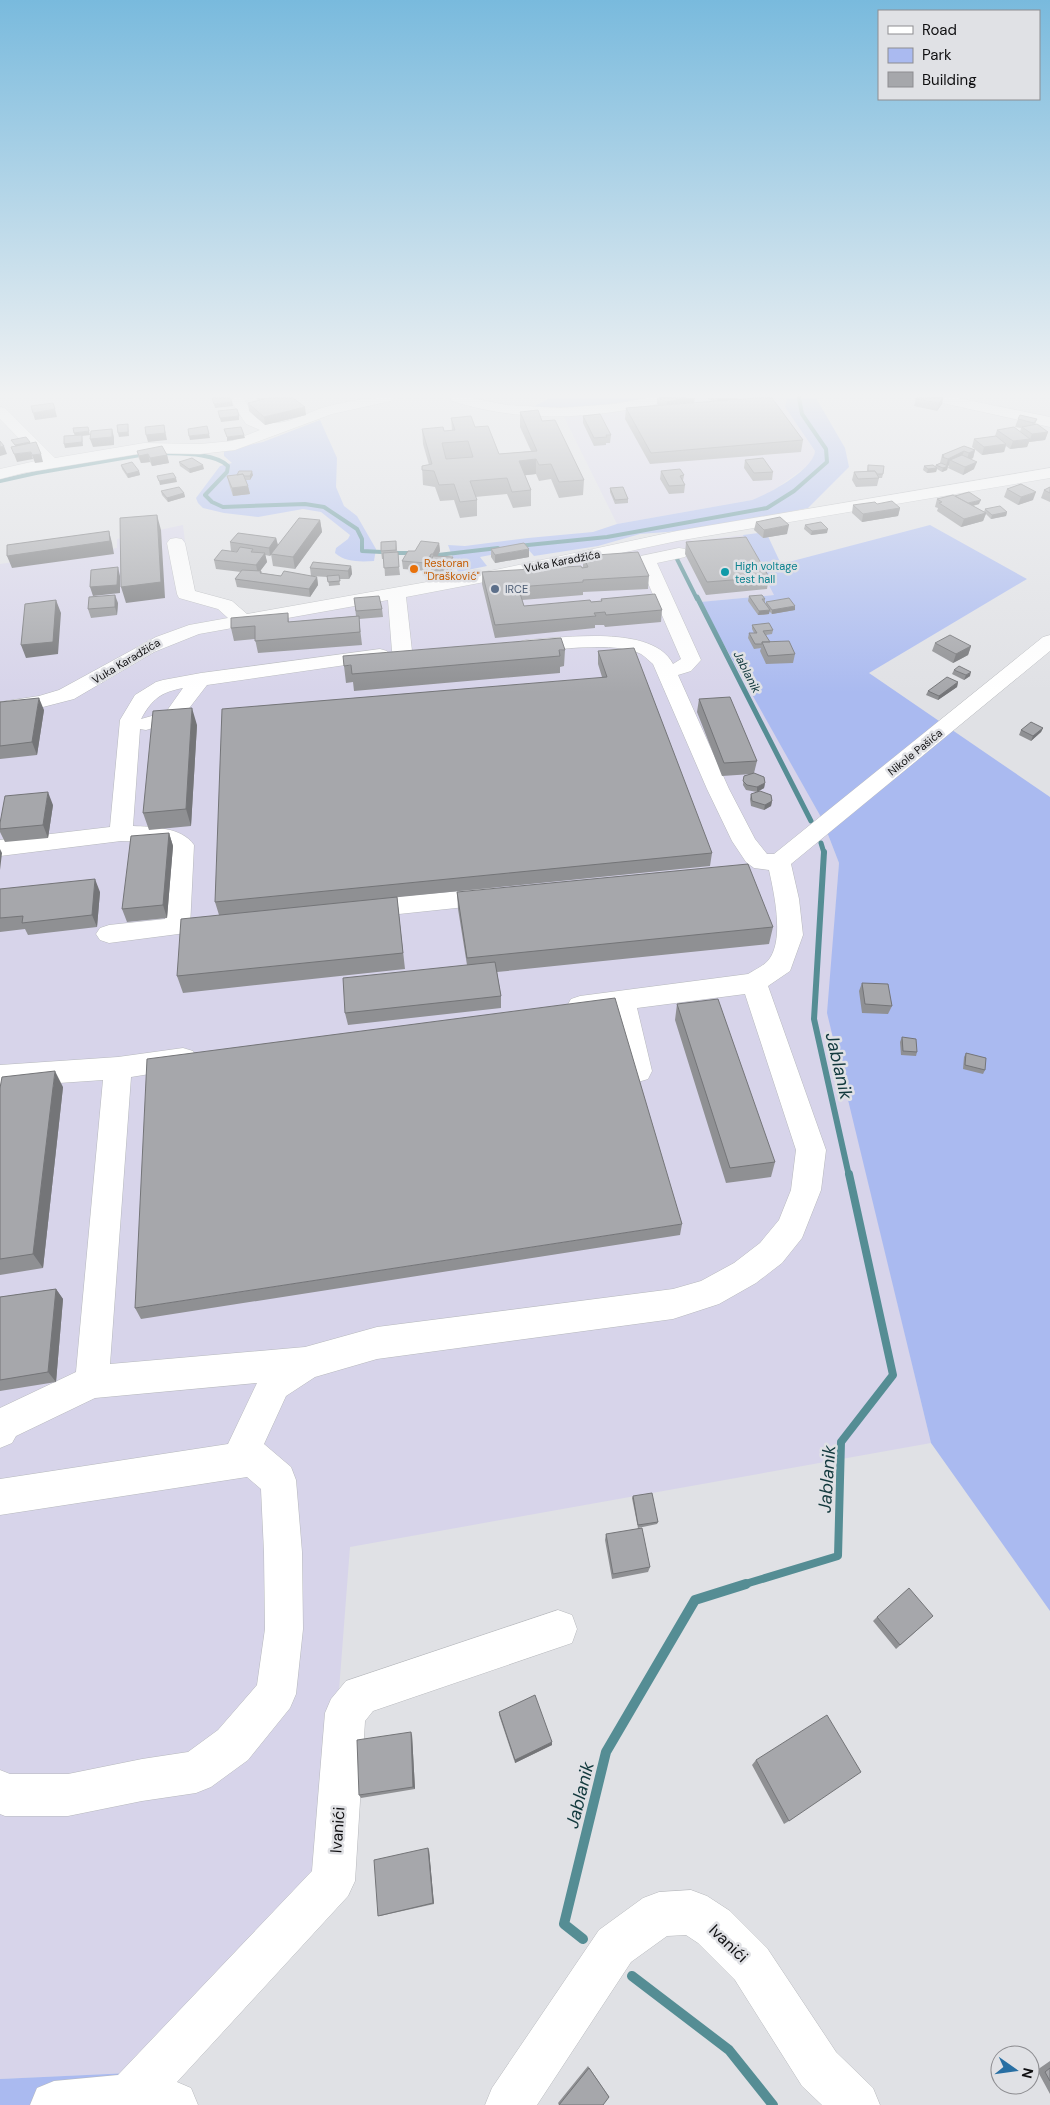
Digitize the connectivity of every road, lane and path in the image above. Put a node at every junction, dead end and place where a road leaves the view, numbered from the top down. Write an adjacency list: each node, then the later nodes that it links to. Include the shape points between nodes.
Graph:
1 (915, 496): 2 (street, Vuka Karadžića)
2 (718, 530): 4 (street, Vuka Karadžića); 5 (street, via 728,544 647,560)
3 (176, 543): 7 (street, via 186,594 225,605)
4 (396, 592): 7 (street, Vuka Karadžića); 11 (street, via 411,651)
5 (664, 600): 6 (street); 10 (street, via 691,660 684,667)
6 (646, 601)
7 (242, 620): 12 (street, Vuka Karadžića, via 160,640 66,695)
8 (1050, 641): 16 (street, Nikole Pašića)
9 (503, 647): 10 (street, via 630,644 649,651 662,661)
10 (666, 672): 16 (street, via 744,841 762,862)
11 (201, 679): 13 (street, via 173,716); 13 (street, via 163,686 142,699 130,720)
12 (0, 708)
13 (130, 728): 14 (street)
14 (121, 833): 15 (street); 20 (street, via 160,835 182,845 187,926)
15 (0, 848)
16 (779, 865): 17 (street); 21 (street, via 788,899 790,936 781,964)
17 (740, 872)
18 (513, 894): 19 (street)
19 (336, 912)
20 (109, 934)
21 (754, 983): 22 (street); 28 (street, via 811,1150 806,1190 791,1228 771,1253 745,1273 708,1294 674,1304 377,1343)
22 (622, 1001): 23 (street); 26 (street)
23 (553, 1010)
24 (207, 1056): 25 (street)
25 (118, 1068): 27 (street); 29 (street)
26 (638, 1071)
27 (0, 1076)
28 (306, 1362): 29 (street); 31 (street, via 274,1384 244,1447)
29 (92, 1382): 30 (street, via 4,1424)
30 (0, 1431)
31 (252, 1458): 32 (street); 34 (street, via 278,1480 284,1629 276,1694 233,1745 196,1772 68,1795 5,1795)
32 (0, 1497)
33 (558, 1629): 35 (street, Ivanići, via 360,1695 345,1713 333,1881)
34 (0, 1791)
35 (129, 2098): 36 (street); 37 (street)
36 (54, 2105)
37 (174, 2105)
38 (509, 2105): 39 (street, Ivanići, via 615,1946 659,1914 691,1912 714,1926 751,1964 819,2069)
39 (856, 2105)

